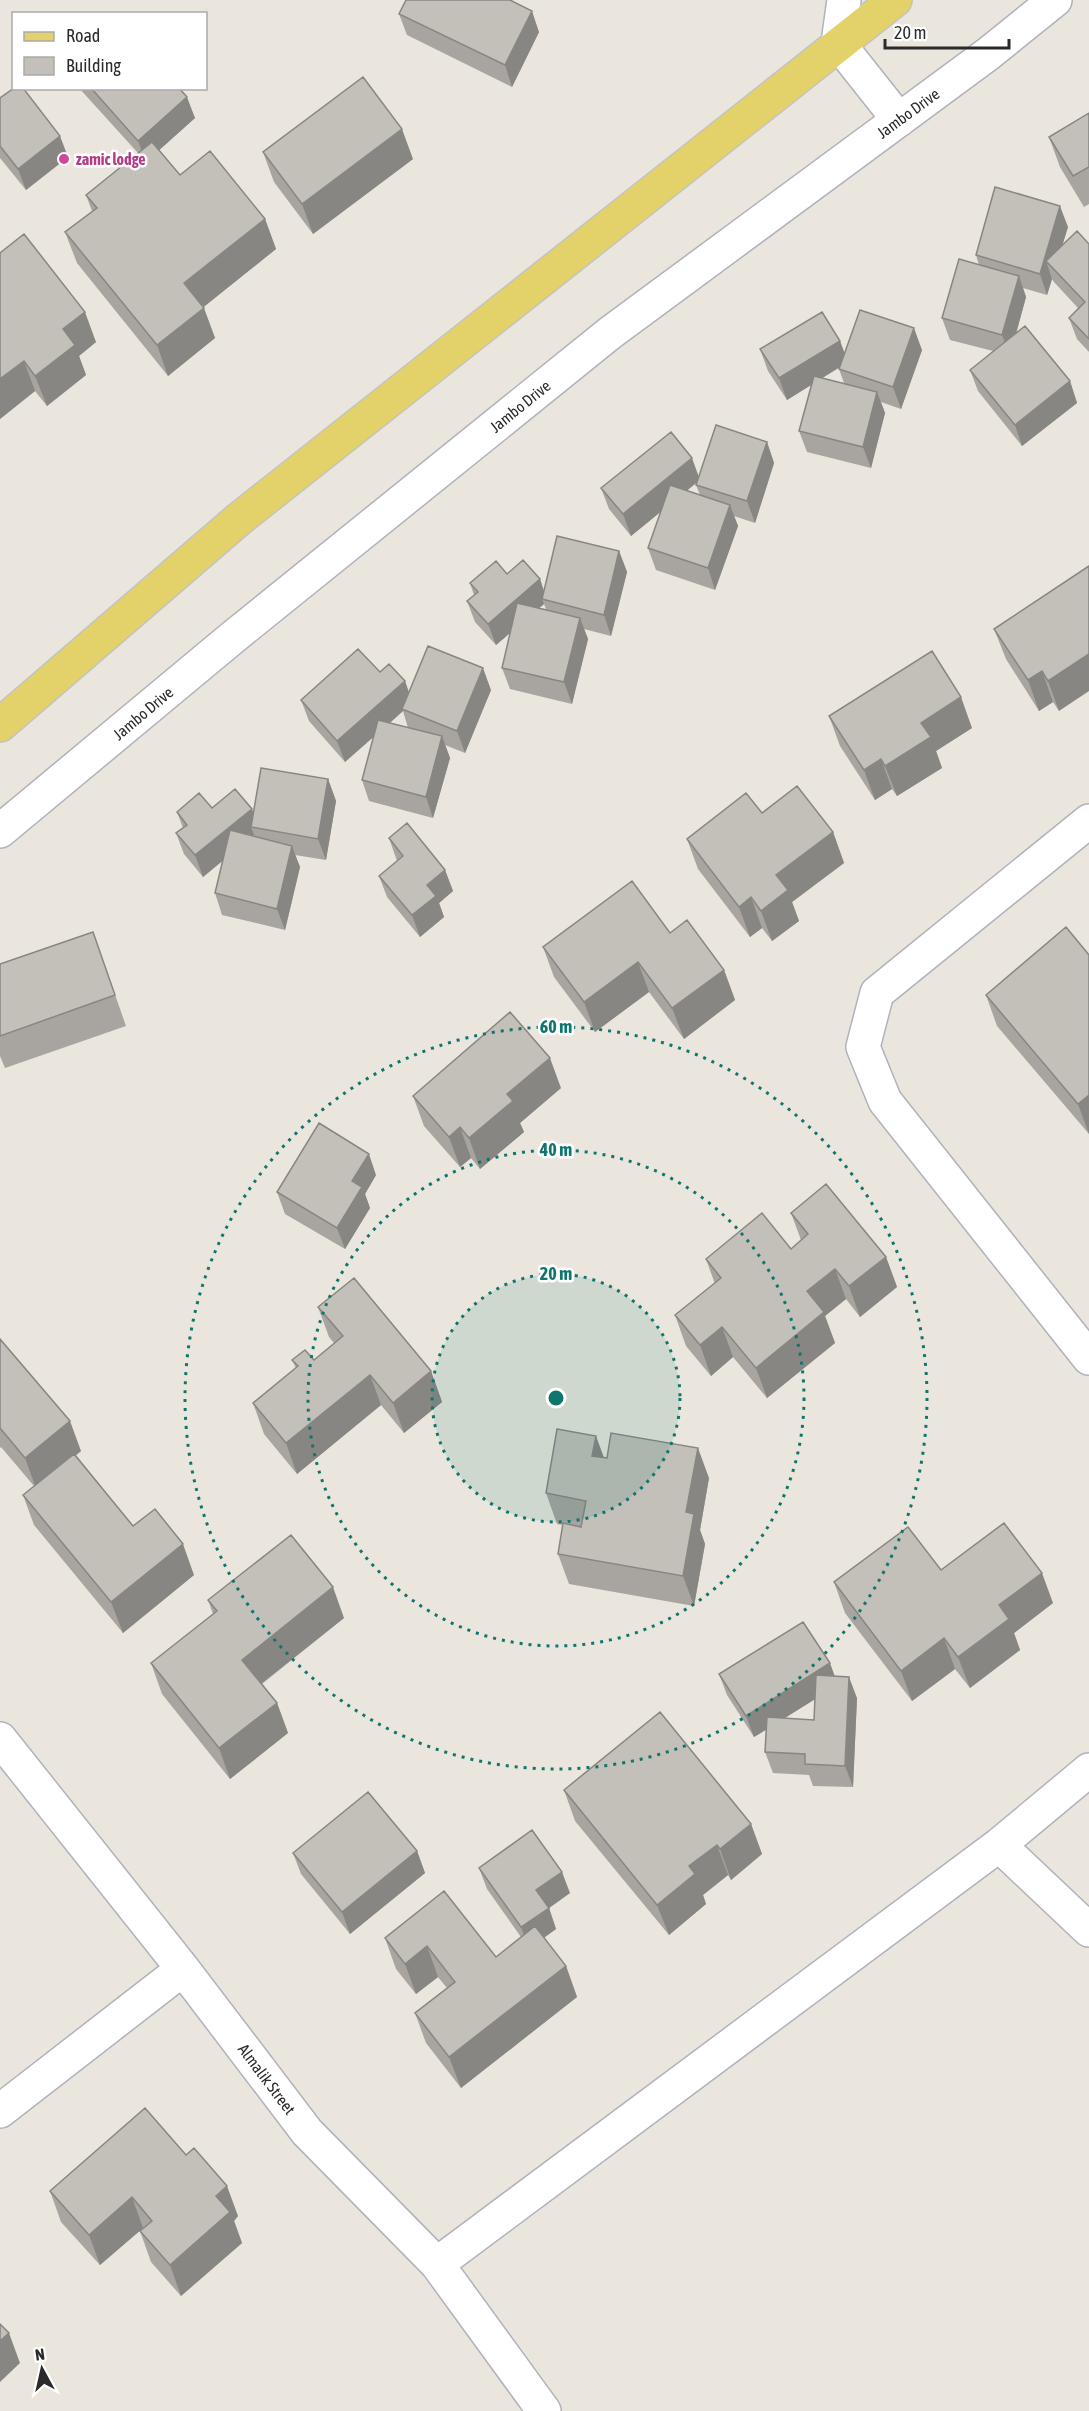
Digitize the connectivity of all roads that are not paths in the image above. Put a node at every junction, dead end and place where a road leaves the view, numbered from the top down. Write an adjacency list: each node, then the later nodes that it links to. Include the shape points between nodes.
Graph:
1 (844, 0): 4 (street)
2 (895, 0): 4 (main road)
3 (1055, 0): 5 (street, Jambo Drive)
4 (838, 44): 5 (street); 6 (main road, via 239,519)
5 (899, 120): 8 (street, Jambo Drive, via 609,333)
6 (0, 725)
7 (1089, 821): 9 (street, via 877,993 863,1047 885,1101)
8 (0, 831)
9 (1089, 1358)
10 (0, 1739): 14 (street, Almalik Street)
11 (1089, 1770): 12 (street)
12 (999, 1845): 13 (street); 16 (street)
13 (1089, 1930)
14 (183, 1969): 15 (street); 16 (street, Almalik Street, via 307,2132)
15 (0, 2111)
16 (437, 2264): 17 (street, Almalik Street)
17 (544, 2411)

